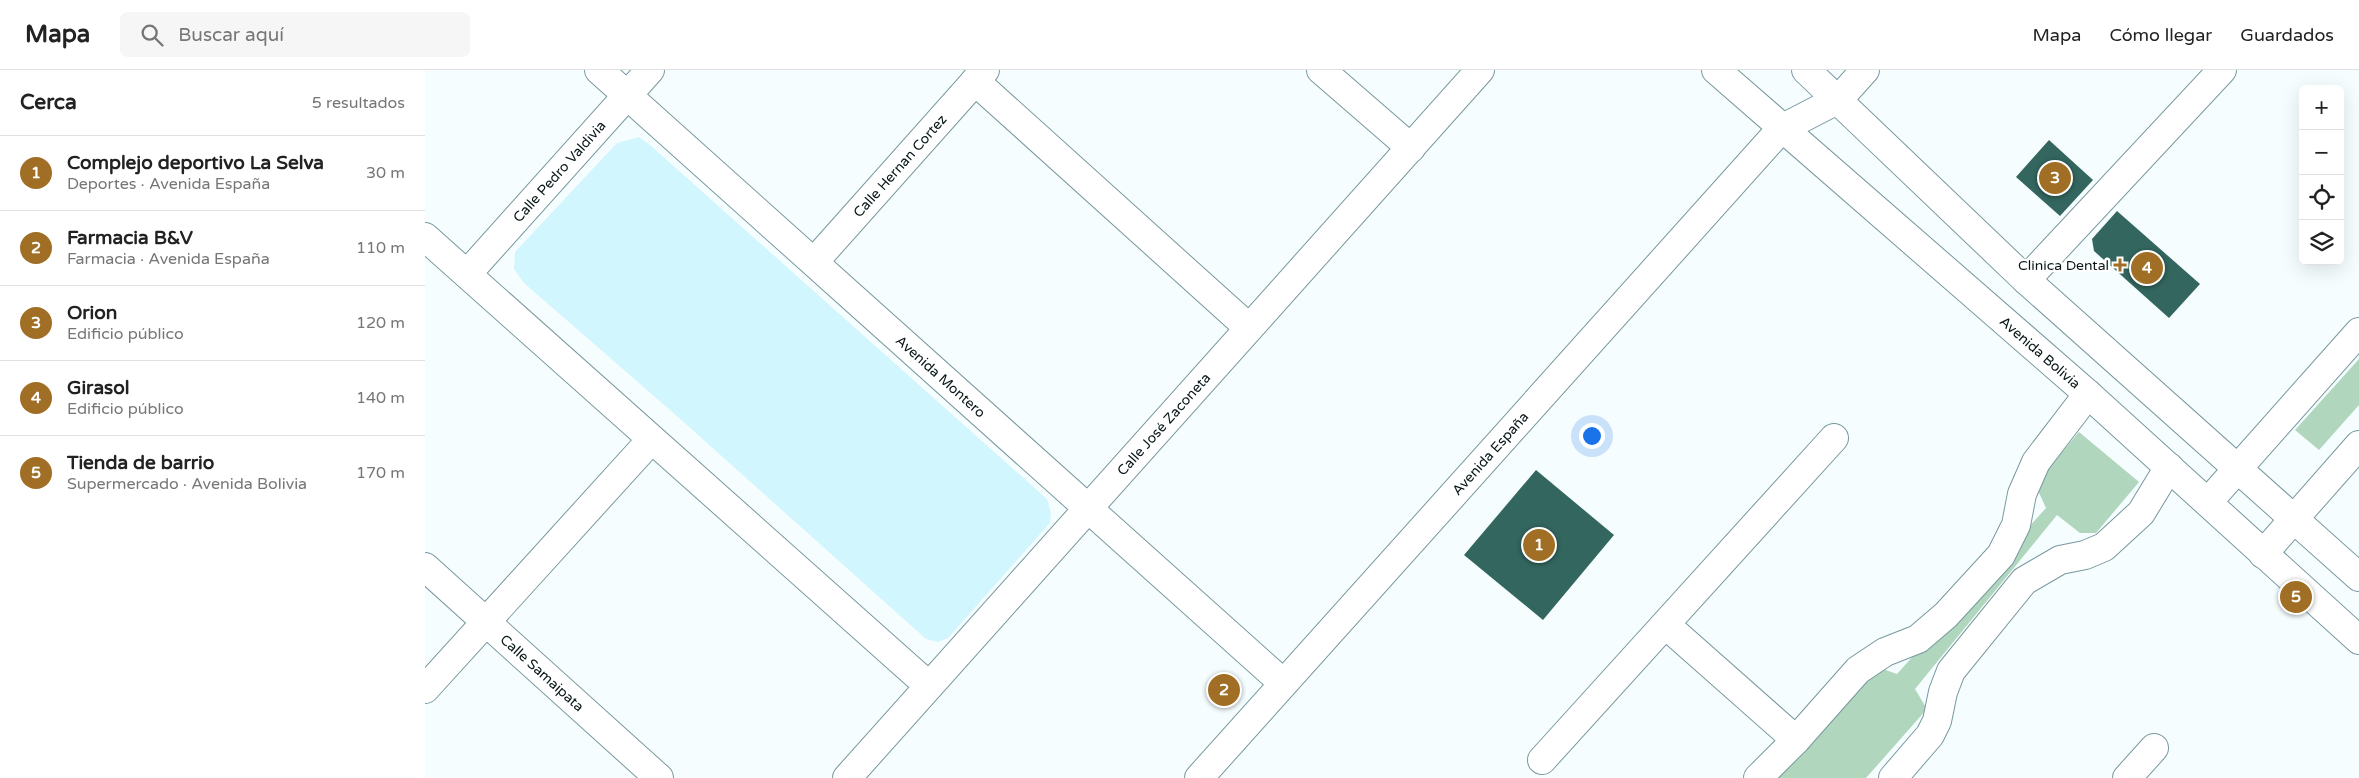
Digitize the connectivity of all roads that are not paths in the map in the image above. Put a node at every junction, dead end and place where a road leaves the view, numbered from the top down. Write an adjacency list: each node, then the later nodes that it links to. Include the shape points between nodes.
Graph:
1 (599, 70): 10 (street, Avenida Montero)
2 (650, 70): 10 (street, Calle Pedro Valdivia)
3 (1321, 70): 13 (street)
4 (1480, 70): 13 (street, Calle José Zaconeta)
5 (1716, 70): 12 (street, Avenida Bolivia)
6 (1806, 70): 11 (street)
7 (1865, 70): 11 (street)
8 (2222, 70): 17 (street)
9 (980, 75): 15 (street, Calle Hernan Cortez); 18 (street)
10 (628, 96): 15 (street, Avenida Montero); 16 (street, Calle Pedro Valdivia)
11 (1839, 99): 12 (street); 17 (street)
12 (1781, 128): 20 (street, Avenida Bolivia); 35 (street, Avenida España)
13 (1411, 148): 18 (street, Calle José Zaconeta)
14 (425, 237): 16 (street)
15 (814, 262): 27 (street, Avenida Montero)
16 (467, 274): 22 (street)
17 (2026, 280): 25 (street)
18 (1249, 328): 27 (street, Calle José Zaconeta)
19 (2359, 332): 25 (street)
20 (2088, 394): 24 (street, Avenida Bolivia); 38 (street, via 2035,462 2022,494 2016,524 2001,555 1946,615 1918,639 1885,652 1858,670)
21 (1834, 438): 33 (street)
22 (651, 440): 32 (street); 36 (street)
23 (2359, 445): 28 (street)
24 (2169, 467): 26 (street, Avenida Bolivia); 45 (street, via 2141,513 2105,547 2060,560 2024,582 1951,671 1930,735)
25 (2238, 469): 26 (street); 28 (street)
26 (2208, 502): 29 (street, Avenida Bolivia)
27 (1088, 508): 35 (street, Avenida Montero); 36 (street, Calle José Zaconeta)
28 (2294, 519): 29 (street); 31 (street)
29 (2263, 554): 34 (street, Avenida Bolivia)
30 (425, 567): 32 (street, Calle Samaipata)
31 (2359, 577)
32 (486, 622): 37 (street); 41 (street, Calle Samaipata)
33 (1666, 625): 38 (street); 40 (street)
34 (2359, 640)
35 (1283, 683): 43 (street, Avenida España)
36 (929, 686): 42 (street, Calle José Zaconeta)
37 (425, 689)
38 (1795, 740): 44 (street)
39 (2154, 748): 46 (street)
40 (1542, 760)
41 (659, 778)
42 (847, 778)
43 (1199, 778)
44 (1758, 778)
45 (1893, 778)
46 (2127, 778)

